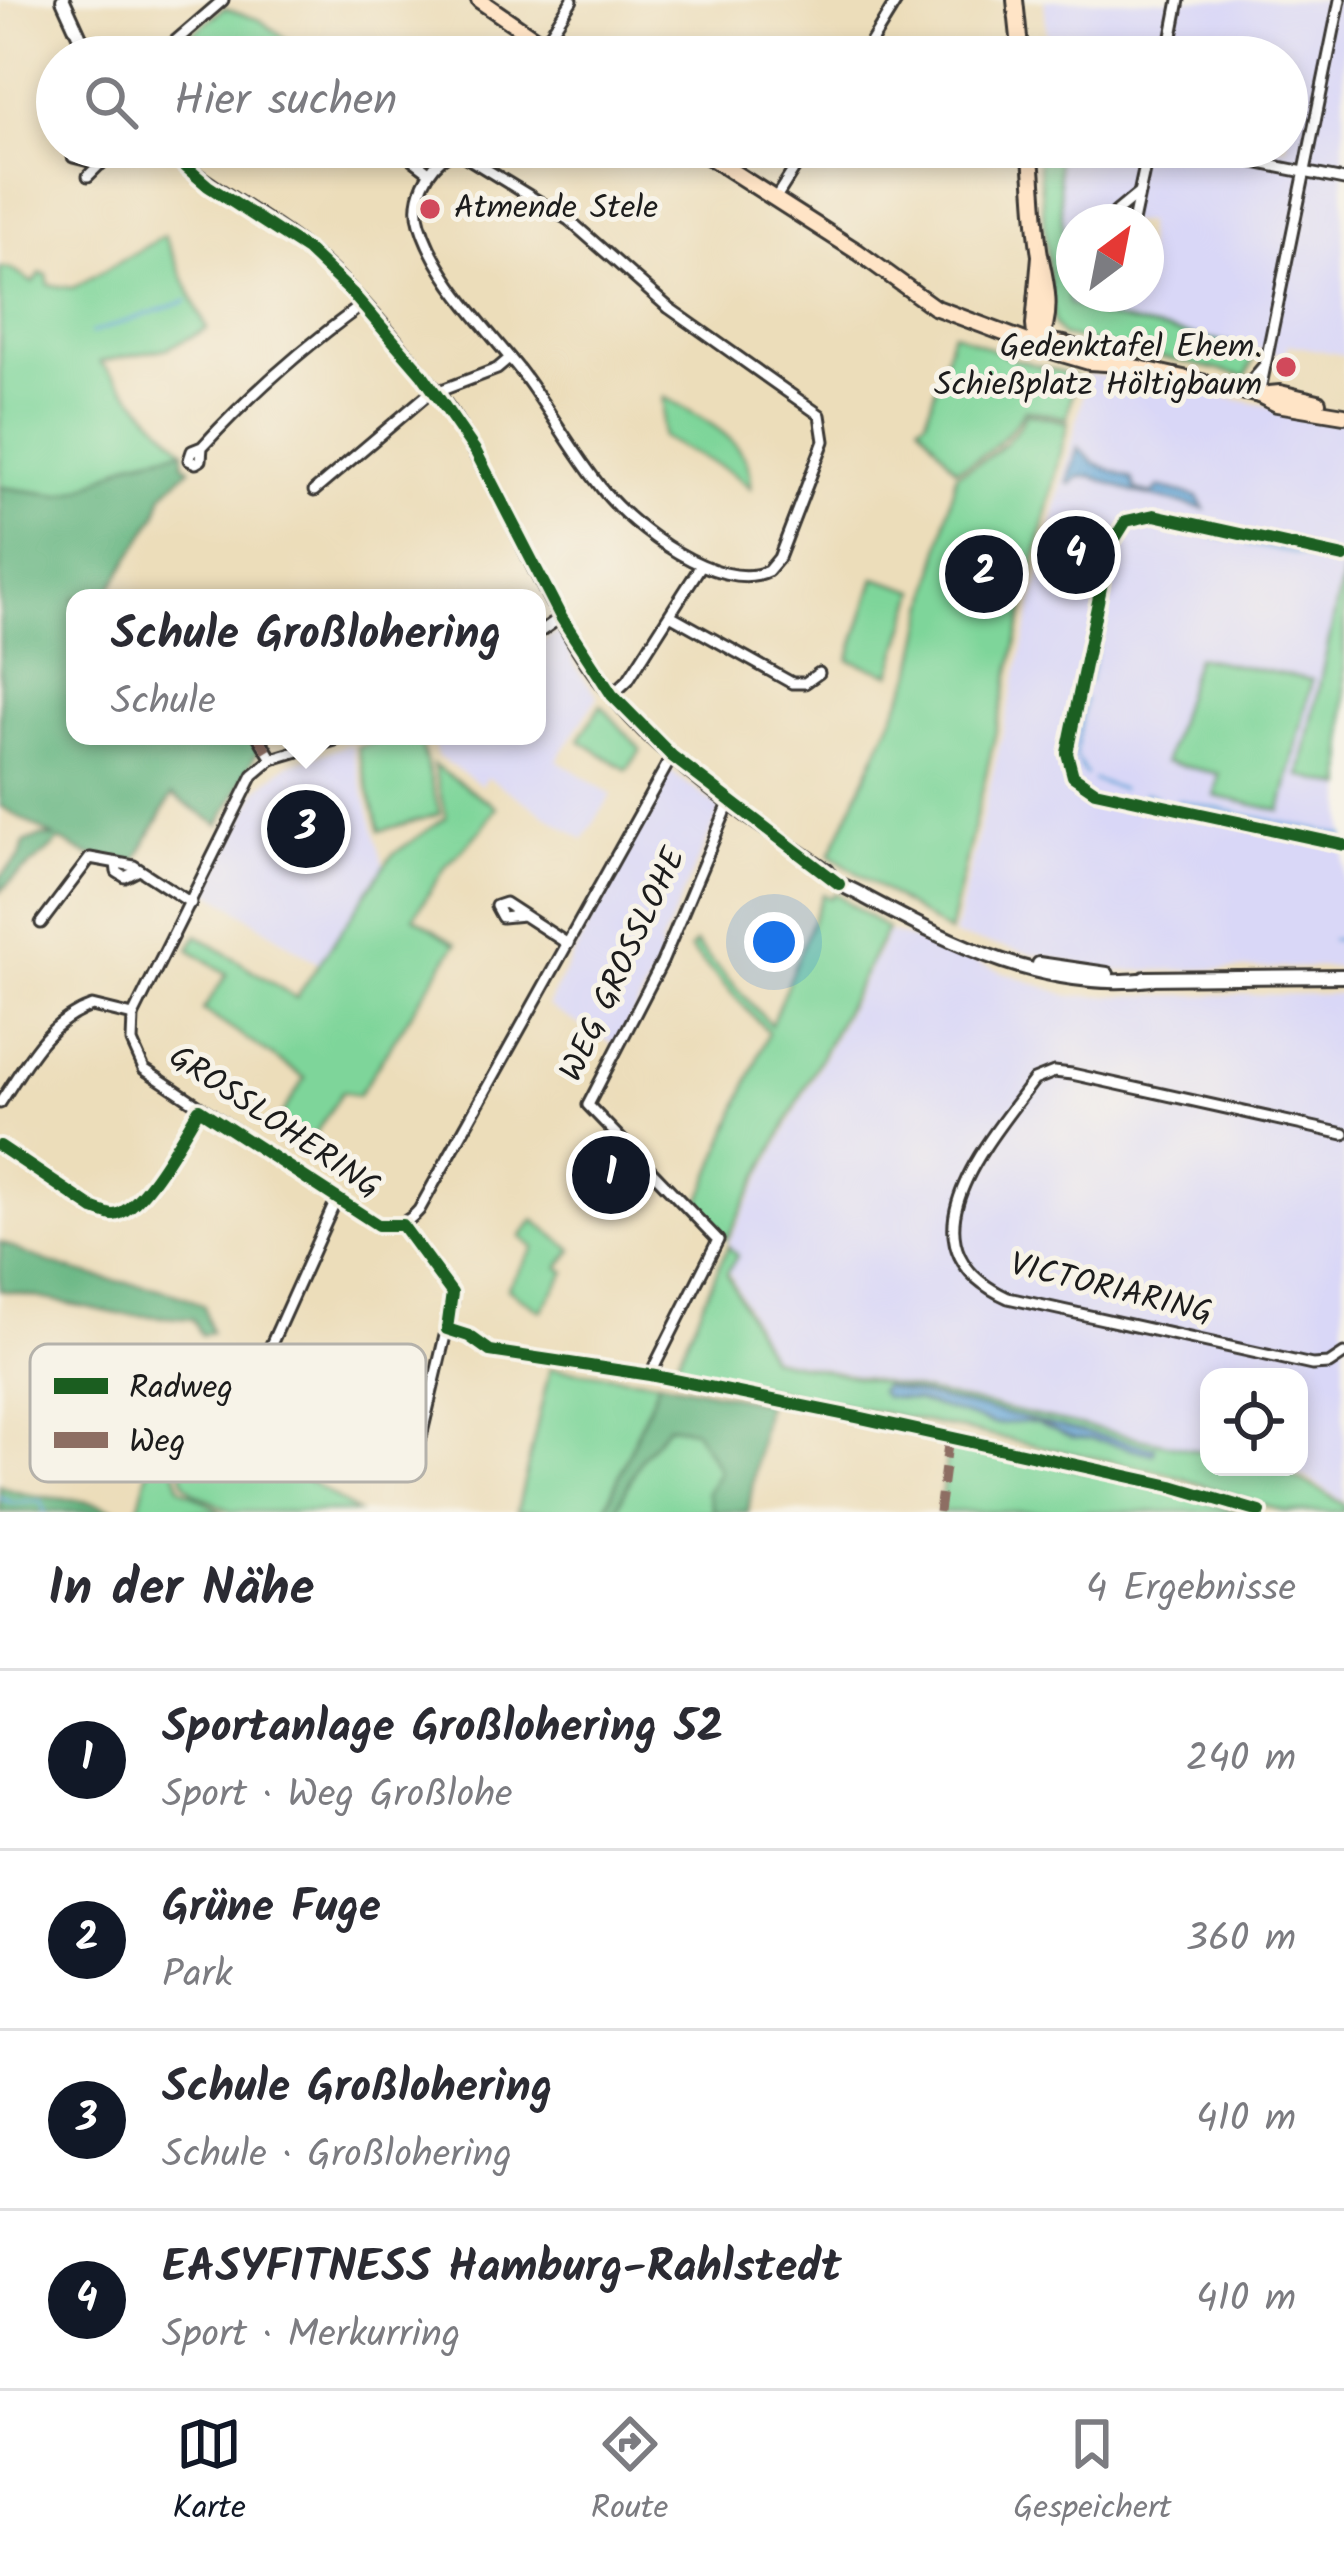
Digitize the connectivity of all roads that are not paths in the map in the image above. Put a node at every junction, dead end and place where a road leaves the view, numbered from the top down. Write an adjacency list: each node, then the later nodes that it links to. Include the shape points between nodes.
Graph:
1 (64, 0): 9 (street)
2 (224, 0): 10 (street)
3 (479, 0): 11 (main road)
4 (572, 0): 12 (street)
5 (897, 0): 13 (street)
6 (1015, 0): 14 (main road)
7 (1179, 0): 15 (street)
8 (1340, 0): 16 (street)
9 (80, 36)
10 (182, 36)
11 (530, 36)
12 (544, 36)
13 (875, 36)
14 (1019, 36)
15 (1172, 36)
16 (1308, 157)
17 (96, 168): 30 (street)
18 (187, 168): 38 (street, via 307,250)
19 (424, 168): 28 (street)
20 (432, 168): 28 (street)
21 (483, 168): 52 (street, via 591,237 680,316 818,412 824,441 774,565 752,576)
22 (727, 168): 33 (main road)
23 (795, 168): 33 (street)
24 (1032, 168): 36 (main road)
25 (1144, 168): 32 (street)
26 (1285, 168): 29 (street)
27 (1306, 168): 29 (street)
28 (429, 172): 42 (street, via 417,202 420,224 443,270)
29 (1305, 172): 31 (street); 43 (street)
30 (88, 176)
31 (1344, 180)
32 (1139, 193): 34 (street); 35 (street)
33 (775, 199): 40 (main road, via 934,307)
34 (1126, 204)
35 (1136, 204)
36 (1040, 254): 37 (main road); 39 (main road)
37 (1035, 301): 40 (main road, via 1022,321); 41 (main road, via 1035,335)
38 (362, 304): 45 (street); 49 (street, via 297,352)
39 (1046, 322): 41 (main road); 41 (main road)
40 (999, 332): 41 (main road)
41 (1052, 345): 44 (main road, via 1089,362)
42 (510, 358): 45 (street); 52 (street, via 605,494)
43 (1265, 362): 44 (street); 46 (street, via 1269,385); 47 (street)
44 (1236, 390): 47 (main road)
45 (435, 391): 50 (street); 54 (street, via 501,494)
46 (1280, 393): 47 (main road); 48 (main road)
47 (1259, 395): 48 (main road)
48 (1344, 411)
49 (202, 447)
50 (314, 491)
51 (1344, 556): 63 (street, via 1154,515 1126,521 1109,548 1067,753 1073,776 1095,790)
52 (700, 567): 53 (street)
53 (670, 615): 56 (street, via 784,680 801,684); 57 (street)
54 (562, 617): 55 (street); 57 (street)
55 (546, 628)
56 (819, 673)
57 (612, 695): 60 (street)
58 (263, 745): 61 (street)
59 (318, 745): 61 (street)
60 (672, 756): 62 (street); 67 (street, GROSSLOHERING)
61 (272, 759): 64 (street, via 253,776)
62 (730, 801): 68 (street, via 860,894); 80 (street, WEG GROSSLOHE, via 662,962 588,1105 718,1240)
63 (1344, 844)
64 (191, 903): 66 (street, via 139,869 90,858); 71 (street)
65 (523, 915): 67 (street)
66 (40, 922)
67 (568, 944): 77 (street, GROSSLOHERING, via 419,1210)
68 (1013, 964): 70 (street); 70 (street, via 1082,981)
69 (1344, 976): 70 (street)
70 (1151, 979)
71 (133, 1016): 72 (street, via 92,1006 58,1022); 73 (street, GROSSLOHERING, via 140,1063)
72 (0, 1103)
73 (200, 1109): 75 (street, via 143,1194 111,1215); 76 (street, GROSSLOHERING)
74 (1344, 1134): 79 (street, VICTORIARING, via 1045,1074 969,1170 954,1221 970,1271 1008,1298 1312,1364)
75 (0, 1146)
76 (337, 1198): 77 (street, GROSSLOHERING, via 378,1225); 78 (street)
77 (402, 1226): 81 (street, via 453,1302)
78 (271, 1344)
79 (1344, 1354)
80 (650, 1375)
81 (426, 1415)

